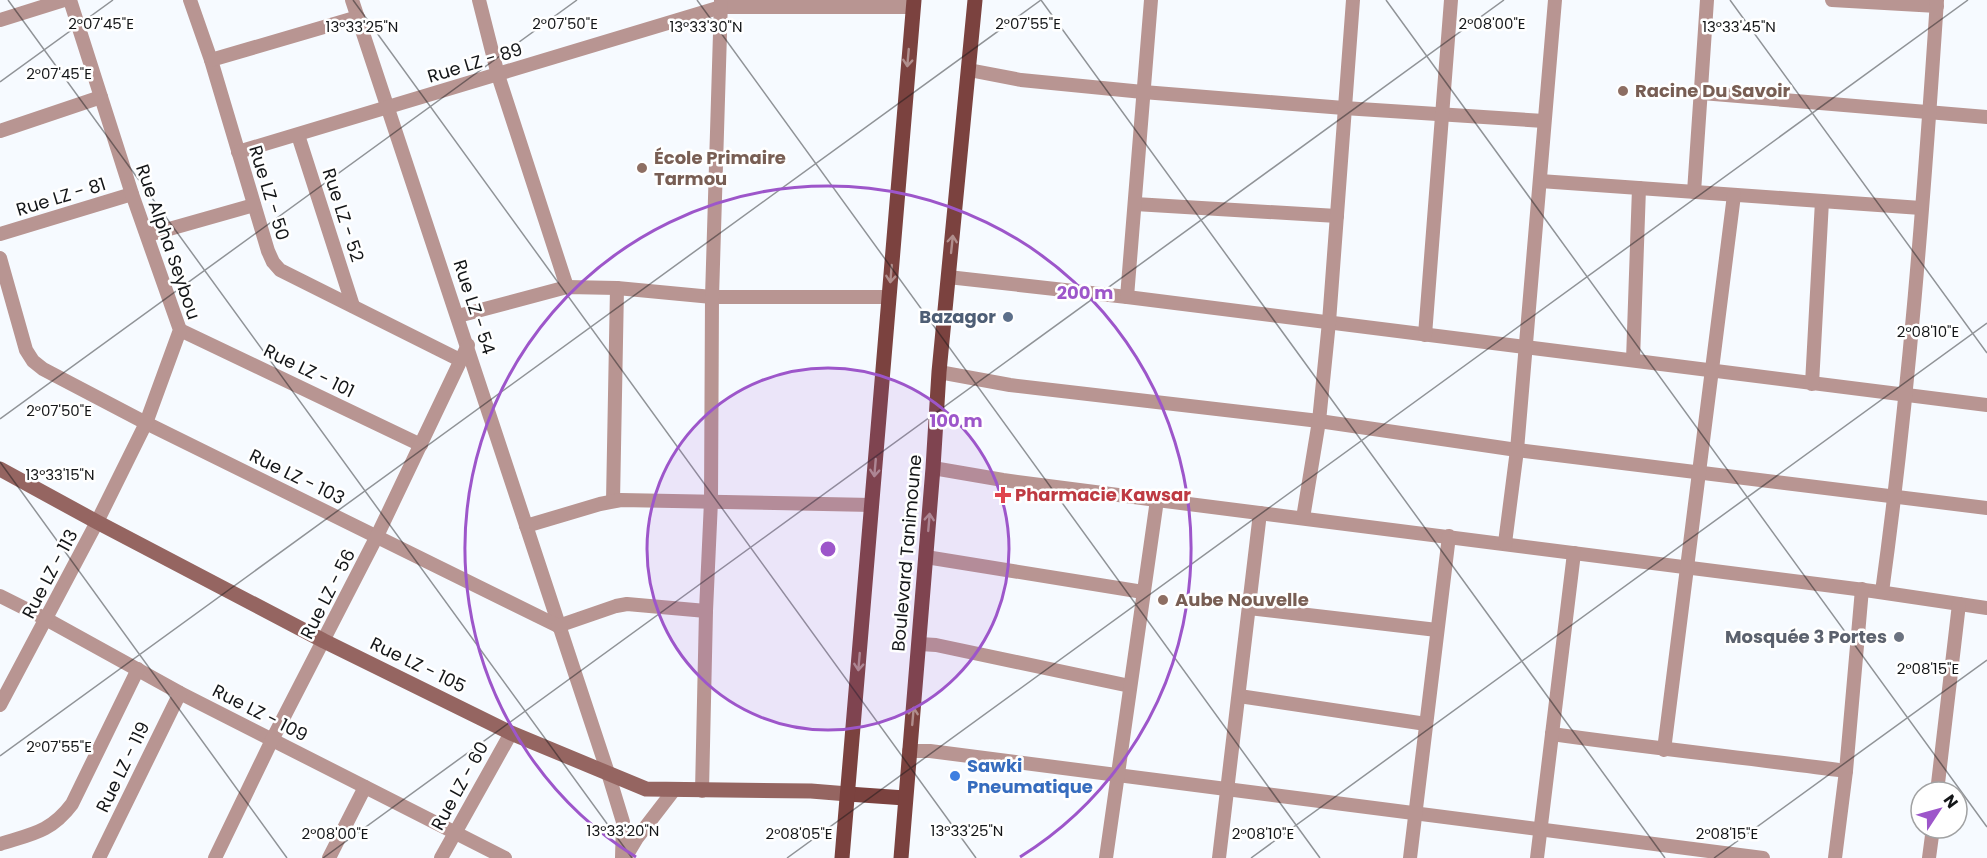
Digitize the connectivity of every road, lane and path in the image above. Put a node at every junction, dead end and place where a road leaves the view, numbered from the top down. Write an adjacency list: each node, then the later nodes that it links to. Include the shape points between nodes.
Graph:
1 (64, 0): 17 (street)
2 (70, 0): 23 (street, Rue Alpha Seybou)
3 (190, 0): 18 (street, Rue LZ - 50)
4 (352, 0): 16 (street, Rue LZ - 54)
5 (479, 0): 20 (street)
6 (975, 0): 19 (main road, Boulevard Tanimoune)
7 (1151, 0): 21 (street)
8 (1353, 0): 25 (street)
9 (1451, 0): 27 (street)
10 (1555, 0): 29 (street)
11 (1707, 0): 22 (street)
12 (1832, 0): 13 (street)
13 (1937, 3): 26 (street)
14 (721, 4): 15 (street, Rue LZ - 89); 20 (street, Rue LZ - 89); 50 (street)
15 (913, 4): 51 (main road, one-way to 51)
16 (357, 17): 18 (street); 24 (street, Rue LZ - 54)
17 (0, 20)
18 (210, 60): 32 (street, Rue LZ - 50)
19 (969, 70): 21 (street, via 1021,80); 46 (main road, Boulevard Tanimoune, one-way to 19)
20 (498, 75): 24 (street, Rue LZ - 89); 47 (street)
21 (1143, 92): 25 (street); 39 (street)
22 (1702, 93): 26 (street); 35 (street)
23 (101, 97): 30 (street); 36 (street, Rue Alpha Seybou)
24 (389, 108): 31 (street, Rue LZ - 89); 54 (street, Rue LZ - 54)
25 (1344, 108): 27 (street); 42 (street)
26 (1929, 112): 28 (street); 41 (street)
27 (1442, 114): 29 (street); 57 (street)
28 (1987, 117)
29 (1544, 121): 33 (street)
30 (0, 131)
31 (298, 135): 32 (street, Rue LZ - 89); 53 (street, Rue LZ - 52)
32 (238, 152): 40 (street, Rue LZ - 50)
33 (1540, 181): 34 (street); 59 (street)
34 (1640, 188): 35 (street); 61 (street)
35 (1694, 192): 37 (street)
36 (132, 194): 43 (street, Rue LZ - 81); 44 (street, Rue Alpha Seybou)
37 (1734, 195): 38 (street); 62 (street)
38 (1822, 201): 41 (street); 64 (street)
39 (1135, 204): 42 (street); 52 (street)
40 (254, 205): 44 (street); 53 (street, Rue LZ - 50, via 268,252 280,270)
41 (1921, 208): 65 (street)
42 (1337, 216): 55 (street)
43 (0, 234)
44 (148, 235): 56 (street, Rue Alpha Seybou)
45 (0, 258): 49 (street)
46 (948, 277): 52 (street); 63 (main road, Boulevard Tanimoune)
47 (567, 287): 48 (street); 54 (street)
48 (617, 288): 50 (street); 76 (street)
49 (5, 294): 68 (street, Rue LZ - 103, via 33,361)
50 (712, 297): 51 (street); 77 (street)
51 (889, 297): 78 (main road, one-way to 78)
52 (1127, 297): 55 (street)
53 (353, 306): 60 (street, Rue LZ - 50)
54 (458, 316): 58 (street, Rue LZ - 54)
55 (1329, 322): 57 (street); 67 (street)
56 (180, 330): 68 (street, Rue Alpha Seybou); 69 (street, Rue LZ - 101)
57 (1425, 335): 59 (street)
58 (468, 345): 60 (street, Rue LZ - 56); 83 (street, Rue LZ - 54)
59 (1525, 347): 61 (street); 70 (street)
60 (460, 360): 69 (street, Rue LZ - 56)
61 (1633, 360): 62 (street)
62 (1712, 371): 64 (street); 73 (street)
63 (939, 372): 67 (street, via 1010,385); 71 (main road, Boulevard Tanimoune)
64 (1812, 384): 65 (street)
65 (1905, 396): 66 (street); 74 (street)
66 (1987, 405)
67 (1319, 421): 70 (street); 81 (street)
68 (146, 423): 82 (street, Rue Alpha Seybou); 84 (street, Rue LZ - 103)
69 (421, 445): 84 (street, Rue LZ - 56)
70 (1517, 450): 73 (street); 86 (street)
71 (933, 468): 75 (street); 88 (main road, Boulevard Tanimoune, one-way to 71)
72 (0, 469): 82 (main road, Rue LZ - 105)
73 (1700, 472): 74 (street); 89 (street)
74 (1896, 496): 79 (street); 92 (street)
75 (1158, 500): 80 (street); 91 (street)
76 (613, 501): 77 (street); 83 (street)
77 (711, 501): 78 (street); 97 (street)
78 (872, 505): 122 (main road, one-way to 122)
79 (1987, 508)
80 (1260, 513): 81 (street); 95 (street)
81 (1303, 518): 85 (street)
82 (97, 522): 98 (street, Rue LZ - 113); 101 (main road, Rue LZ - 105)
83 (526, 526): 99 (street, Rue LZ - 54)
84 (378, 536): 99 (street, Rue LZ - 103); 101 (street, Rue LZ - 56)
85 (1449, 536): 86 (street); 100 (street)
86 (1505, 543): 87 (street)
87 (1574, 553): 89 (street); 110 (street)
88 (926, 557): 91 (street); 102 (main road, Boulevard Tanimoune)
89 (1688, 567): 90 (street); 112 (street)
90 (1862, 590): 92 (street); 114 (street)
91 (1143, 592): 104 (street)
92 (1882, 592): 94 (street)
93 (0, 596): 98 (street, Rue LZ - 109)
94 (1959, 604): 96 (street); 117 (street)
95 (1249, 608): 100 (street); 106 (street)
96 (1987, 608)
97 (706, 611): 99 (street, via 627,604); 120 (street)
98 (46, 619): 103 (street, Rue LZ - 109); 107 (street, Rue LZ - 113)
99 (558, 626): 115 (street, Rue LZ - 54)
100 (1437, 630): 108 (street)
101 (324, 641): 109 (main road, Rue LZ - 105); 111 (street, Rue LZ - 56)
102 (920, 644): 104 (street); 113 (main road, Boulevard Tanimoune, one-way to 102)
103 (138, 669): 105 (street, Rue LZ - 109); 128 (street, via 61,819 42,831)
104 (1130, 686): 116 (street)
105 (180, 693): 111 (street, Rue LZ - 109); 129 (street, Rue LZ - 119)
106 (1239, 696): 108 (street); 121 (street)
107 (0, 705)
108 (1426, 724): 124 (street)
109 (511, 733): 115 (main road, Rue LZ - 105); 126 (street, Rue LZ - 60)
110 (1552, 734): 112 (street); 125 (street)
111 (272, 740): 118 (street, Rue LZ - 109); 130 (street, Rue LZ - 56)
112 (1664, 750): 114 (street)
113 (909, 751): 116 (street); 123 (main road, Boulevard Tanimoune)
114 (1846, 771): 142 (street)
115 (608, 773): 119 (main road, Rue LZ - 105, via 646,789); 134 (street, Rue LZ - 54, via 623,822)
116 (1118, 777): 121 (street); 137 (street)
117 (1938, 780)
118 (365, 788): 126 (street, Rue LZ - 109); 131 (street)
119 (674, 790): 120 (main road, Rue LZ - 105); 134 (street)
120 (702, 791): 122 (main road, Rue LZ - 105)
121 (1227, 791): 124 (street); 138 (street)
122 (848, 794): 123 (main road); 135 (main road)
123 (905, 798): 136 (main road, Boulevard Tanimoune)
124 (1416, 813): 125 (street); 139 (street)
125 (1540, 828): 140 (street); 141 (street)
126 (454, 832): 132 (street, Rue LZ - 60); 133 (street, Rue LZ - 109)
127 (1931, 840): 143 (street)
128 (0, 844)
129 (99, 858)
130 (215, 858)
131 (329, 858)
132 (441, 858)
133 (505, 858)
134 (624, 858)
135 (842, 858)
136 (902, 858)
137 (1106, 858)
138 (1219, 858)
139 (1410, 858)
140 (1537, 858)
141 (1763, 858)
142 (1835, 858)
143 (1929, 858)

